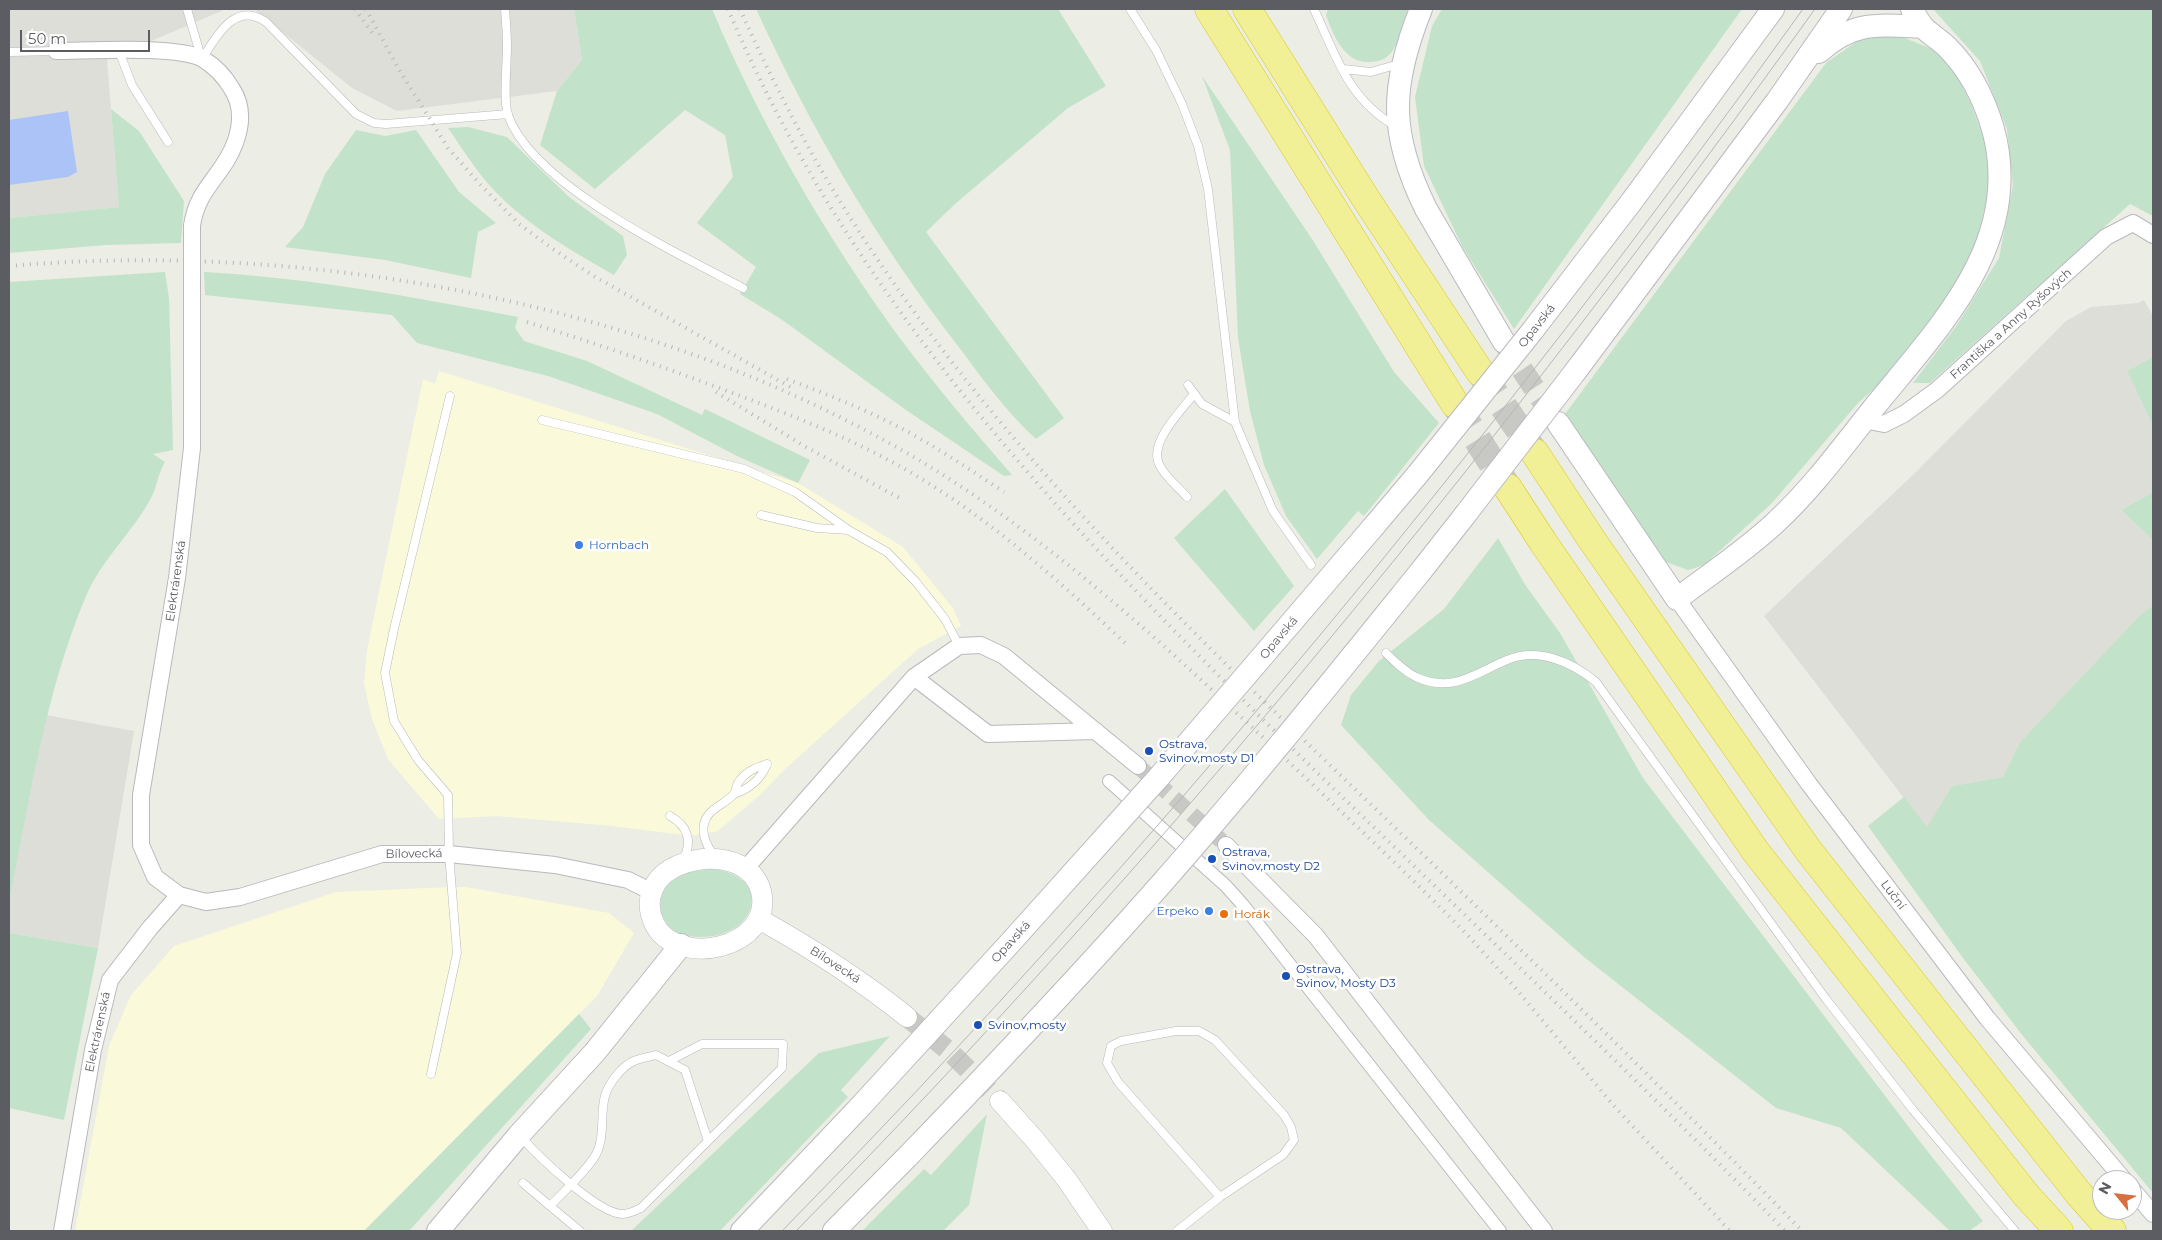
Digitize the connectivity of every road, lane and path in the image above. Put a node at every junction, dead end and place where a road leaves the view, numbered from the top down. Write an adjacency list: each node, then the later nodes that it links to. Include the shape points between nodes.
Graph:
1 (187, 9): 14 (lane)
2 (505, 9): 18 (lane)
3 (1130, 9): 31 (lane, via 1156,50 1198,146 1208,189)
4 (1208, 9): 28 (highway)
5 (1247, 9): 24 (highway)
6 (1314, 9): 16 (lane)
7 (1421, 9): 15 (main road)
8 (1842, 9): 17 (main road)
9 (1771, 10): 75 (main road, Opavská, bridge, via 1627,208 1418,474 1165,770 859,1108)
10 (1918, 18): 17 (main road, via 1849,30); 30 (main road, via 1959,60 1983,100 1997,149 1996,211 1985,250 1965,289)
11 (56, 51): 12 (street, Elektrárenská); 13 (lane)
12 (119, 51): 14 (street, Elektrárenská, via 181,53); 20 (lane, via 132,85)
13 (9, 52)
14 (202, 58): 18 (lane, via 226,24 241,16 253,15 266,22 351,109 369,121 386,124); 54 (street, Elektrárenská, bridge, via 225,77 236,94 241,116 235,144 199,200 192,226 192,448 177,578 141,795 141,845 155,877)
15 (1402, 63): 16 (lane, via 1371,72); 19 (main road)
16 (1343, 69): 19 (lane, via 1363,102)
17 (1800, 69): 76 (main road, bridge, via 1578,368 1421,571 1262,767 1162,884 1012,1047)
18 (508, 114): 22 (lane, via 531,150 571,189 652,240)
19 (1398, 128): 23 (main road, via 1409,169 1423,203)
20 (168, 142)
21 (2153, 234): 30 (street, Františka a Anny Ryšových, via 2132,223 2106,237 1937,390 1884,424)
22 (743, 288)
23 (1504, 342)
24 (1480, 372)
25 (1188, 385): 26 (lane)
26 (1194, 394): 31 (lane, via 1202,404); 35 (lane, via 1164,435 1155,454 1159,466)
27 (450, 396): 49 (lane, via 385,673 394,721 418,760 448,795)
28 (1455, 404)
29 (542, 420): 37 (lane, via 744,469 795,492)
30 (1864, 420): 39 (main road, via 1776,522)
31 (1235, 422): 38 (lane, via 1273,511)
32 (1558, 423): 39 (main road)
33 (1535, 453): 83 (highway, via 1808,850 2079,1194)
34 (1508, 488): 82 (highway, via 1756,852 2026,1195)
35 (1187, 497)
36 (761, 515): 37 (lane, via 817,528)
37 (850, 530): 40 (lane, via 887,552 916,582 947,622)
38 (1311, 566)
39 (1677, 599): 63 (street, Luční, via 1809,784 1987,1018)
40 (959, 646): 42 (street); 43 (street, via 981,645 1004,656)
41 (1386, 653): 81 (lane, via 1417,677 1444,683 1461,682 1508,660 1526,656 1565,662 1596,682 1826,999 1913,1110)
42 (914, 676): 43 (street, via 988,734); 52 (street)
43 (1096, 731): 45 (street)
44 (767, 764): 50 (lane, via 763,774 745,790 734,794 708,814 703,829 705,842)
45 (1138, 766)
46 (1109, 782): 79 (street, via 1226,886 1243,905)
47 (670, 816): 51 (lane, via 686,828 689,839)
48 (1226, 845): 80 (street, via 1316,936)
49 (449, 854): 53 (street, Bílovecká, via 555,866 628,880); 54 (street, Bílovecká, via 382,854 240,897 206,902); 59 (lane, via 457,952)
50 (718, 859): 51 (street); 52 (street)
51 (681, 864): 53 (street, via 660,877)
52 (746, 868): 55 (street, via 761,892)
53 (652, 892): 56 (street, via 650,909 655,926 666,938)
54 (179, 895): 71 (street, Elektrárenská, via 110,980 93,1050)
55 (759, 919): 56 (street, via 750,931 729,943 702,948); 57 (street, Bílovecká, via 815,951)
56 (681, 946): 61 (main road, via 595,1052)
57 (907, 1017)
58 (669, 1061): 62 (lane, via 685,1070); 62 (lane, via 702,1044 783,1044 782,1068); 65 (lane, via 656,1055 632,1062 614,1078 605,1096 598,1152)
59 (431, 1074)
60 (1000, 1101): 77 (street, via 1036,1140)
61 (519, 1135): 65 (lane, via 547,1165); 67 (main road)
62 (708, 1141): 65 (lane, via 640,1208 628,1214 607,1209)
63 (2116, 1170)
64 (523, 1183): 69 (lane)
65 (571, 1184): 69 (lane)
66 (1220, 1197): 66 (lane, via 1118,1082 1107,1064 1111,1046 1121,1041 1176,1031 1199,1031 1215,1040 1284,1115 1294,1140 1284,1155); 78 (lane)
67 (464, 1200): 72 (main road); 73 (main road)
68 (2142, 1201): 70 (street)
69 (550, 1206): 74 (lane)
70 (2153, 1214)
71 (62, 1231)
72 (428, 1231)
73 (438, 1231)
74 (580, 1231)
75 (742, 1231)
76 (834, 1231)
77 (1102, 1231)
78 (1177, 1231)
79 (1500, 1231)
80 (1544, 1231)
81 (2015, 1231)
82 (2059, 1231)
83 (2112, 1231)

